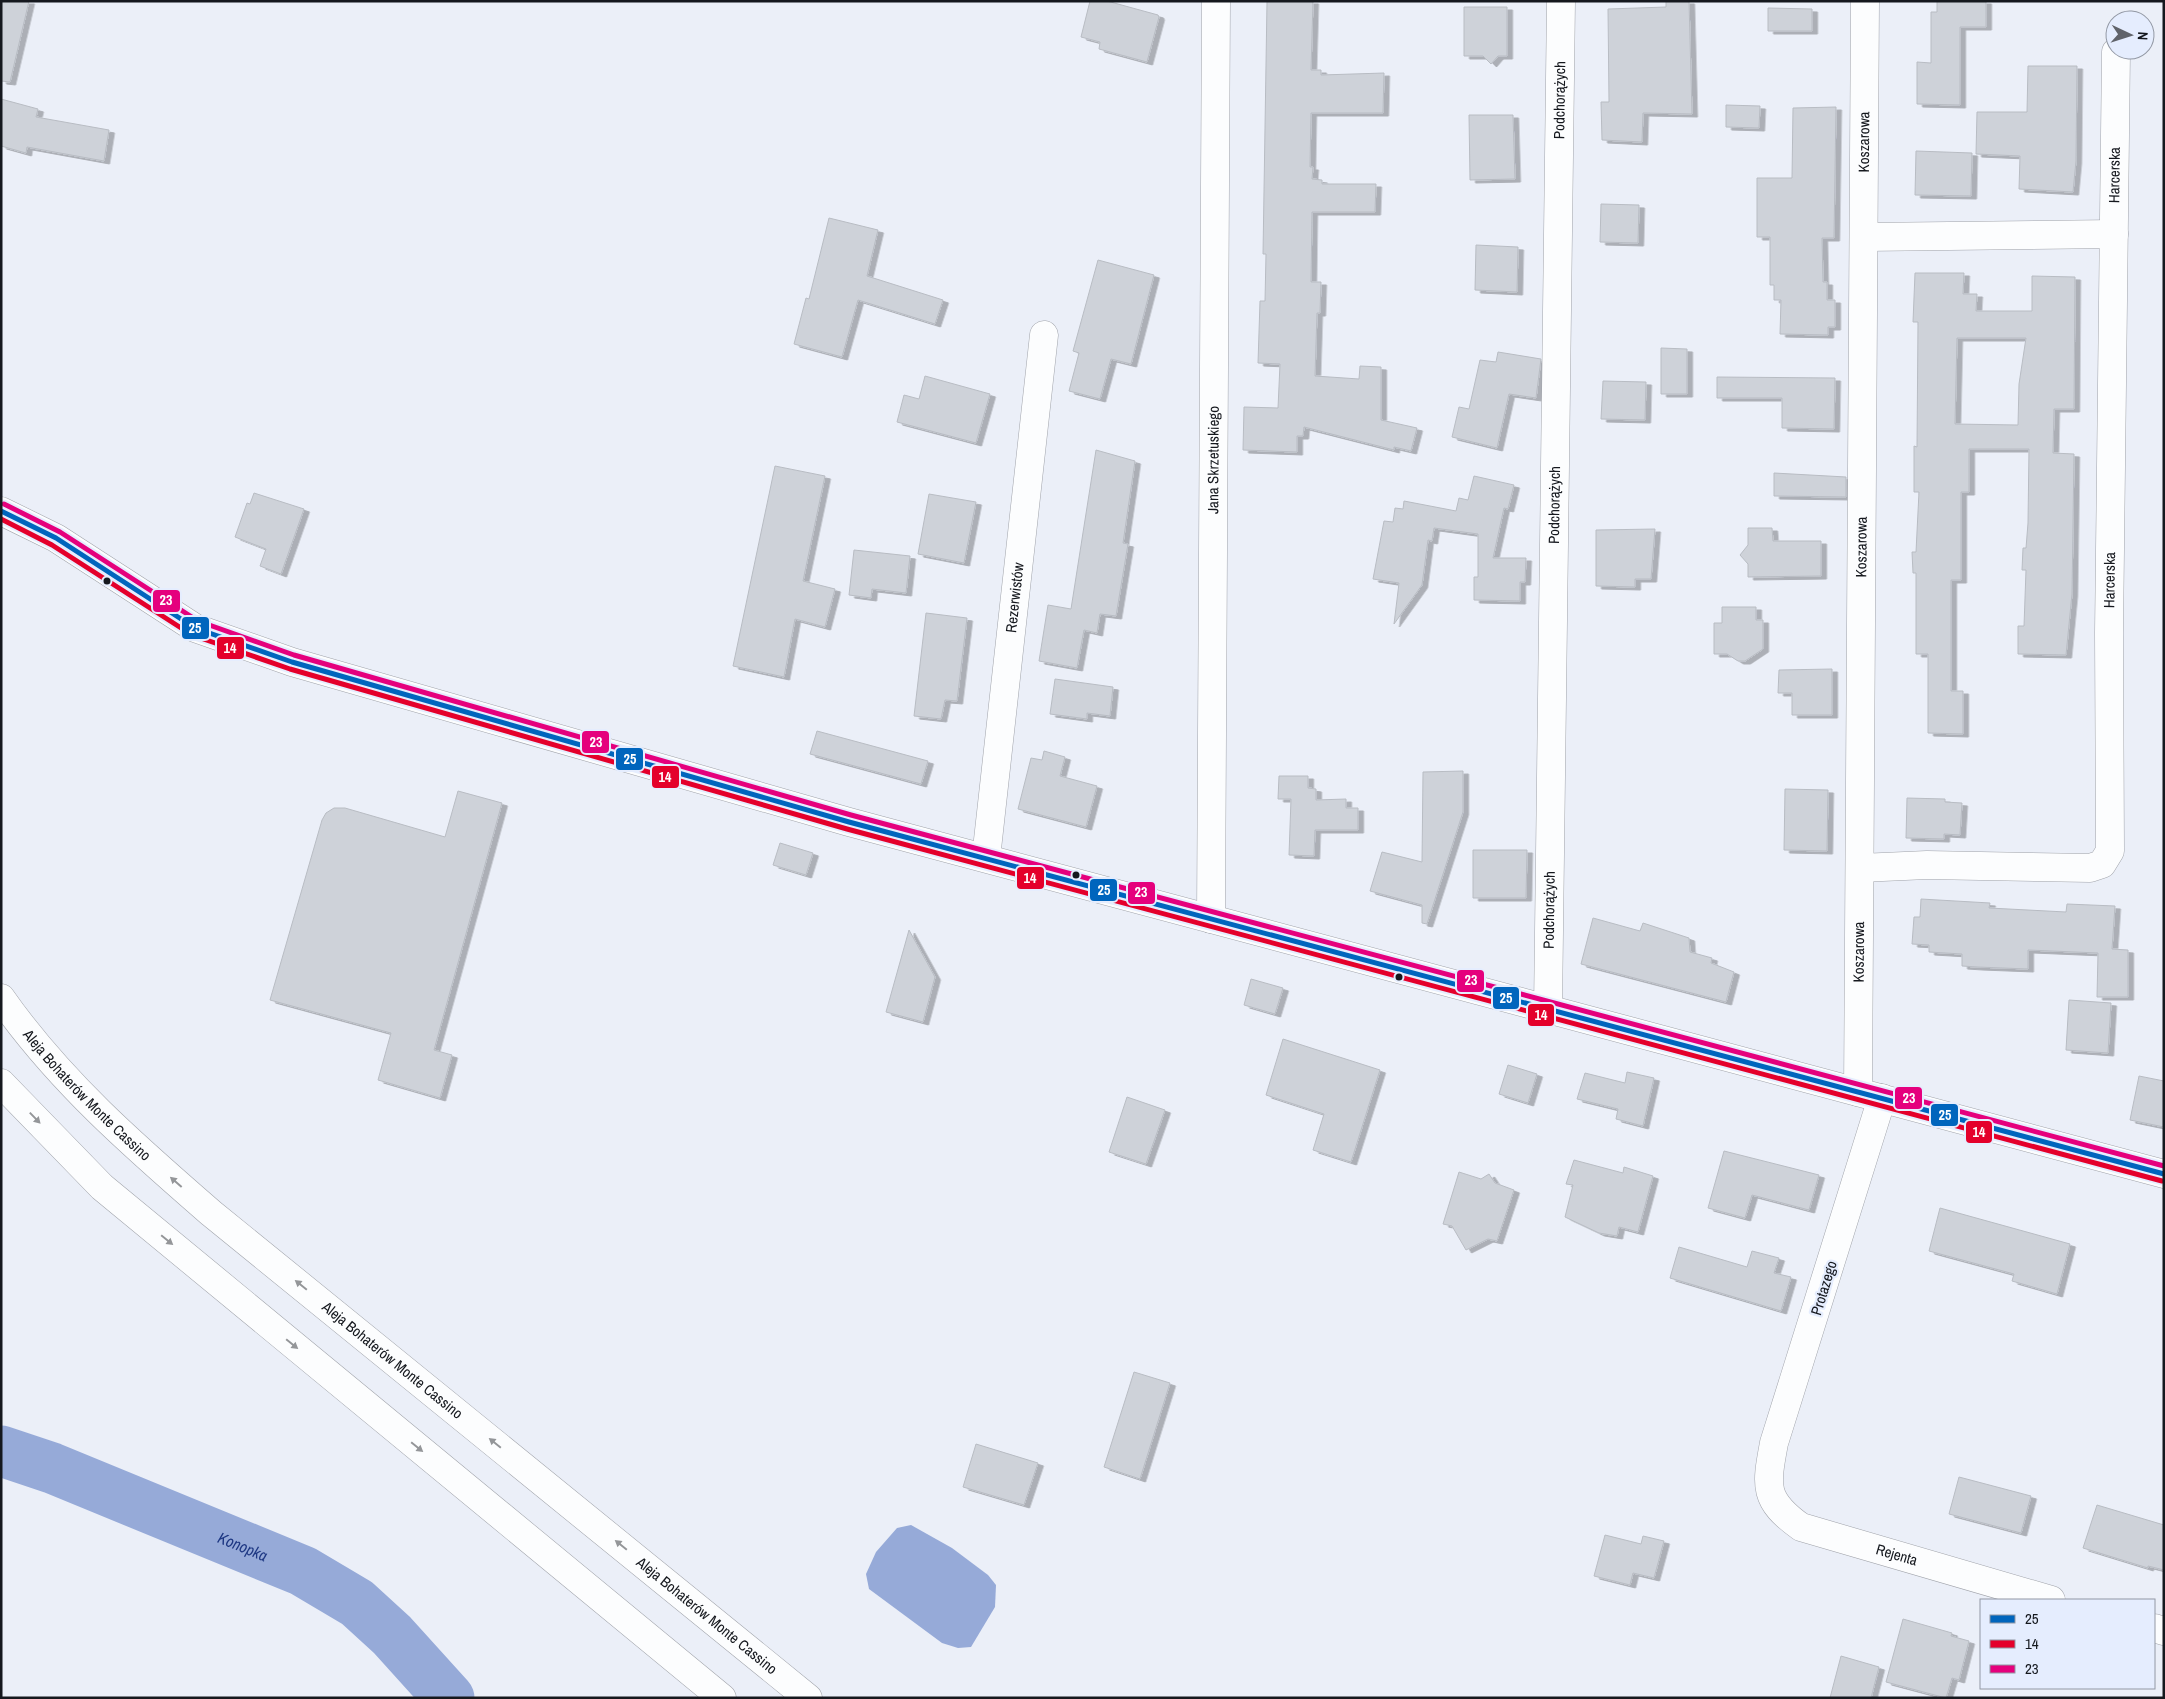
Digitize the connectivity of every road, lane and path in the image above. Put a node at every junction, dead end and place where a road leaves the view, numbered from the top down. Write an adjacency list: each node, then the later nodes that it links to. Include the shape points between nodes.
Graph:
1 (1216, 1): 11 (street, Jana Skrzetuskiego)
2 (1561, 1): 13 (street, Podchorążych)
3 (1865, 1): 6 (street, Koszarowa)
4 (2116, 60): 5 (street, Harcerska)
5 (2114, 234): 6 (street); 10 (street, Harcerska, via 2110,851 2102,864 2090,868 1927,865)
6 (1864, 237): 10 (street, Koszarowa)
7 (1044, 336): 9 (street, Rezerwistów)
8 (1, 511): 9 (street, via 56,538 194,628 292,662 849,822)
9 (986, 858): 11 (street)
10 (1860, 868): 15 (street, Koszarowa)
11 (1211, 919): 13 (street)
12 (1, 998): 20 (street, Aleja Bohaterów Monte Cassino, one-way to 12, via 219,1219 72,1086 25,1032)
13 (1548, 1009): 15 (street)
14 (1, 1083): 19 (street, one-way to 19, via 102,1186)
15 (1870, 1095): 16 (street); 17 (street, Protazego, via 1774,1443)
16 (2164, 1174)
17 (1768, 1477): 18 (street, Rejenta, via 1774,1500 1784,1515 1802,1527)
18 (2048, 1599)
19 (722, 1698)
20 (808, 1698)

